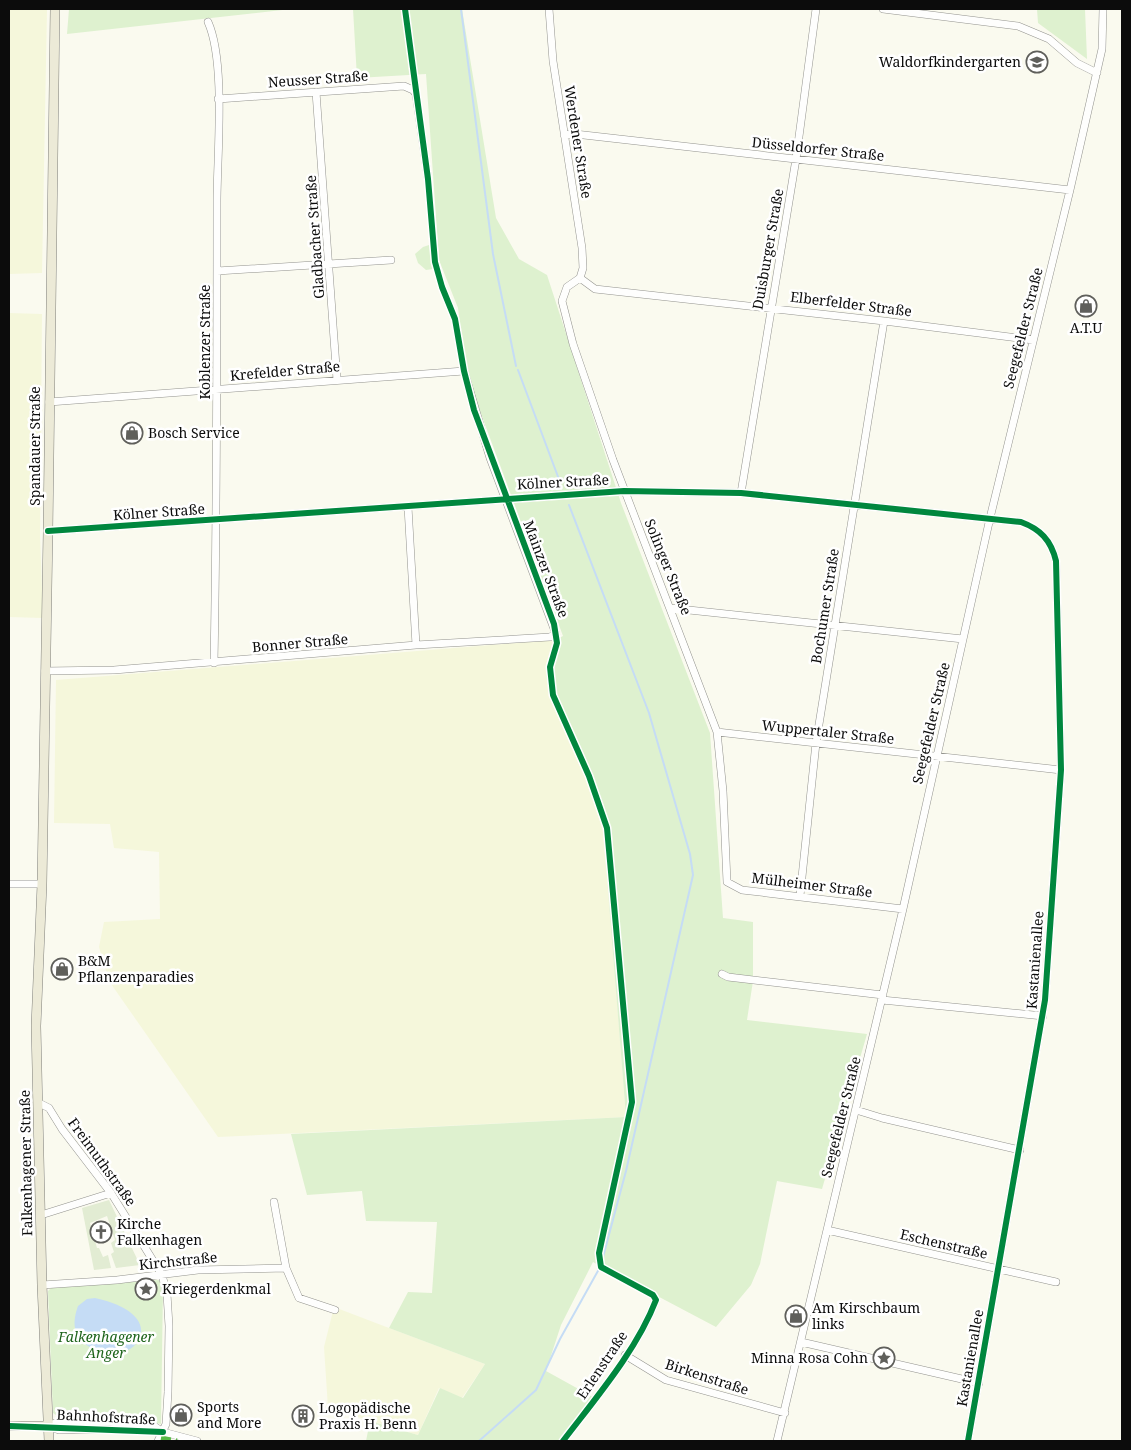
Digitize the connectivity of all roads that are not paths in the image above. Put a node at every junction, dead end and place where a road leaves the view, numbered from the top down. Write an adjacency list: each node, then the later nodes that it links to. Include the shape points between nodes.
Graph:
1 (55, 9): 24 (main road, Spandauer Straße)
2 (549, 9): 10 (street, Werdener Straße)
3 (816, 9): 11 (street, Duisburger Straße)
4 (883, 9): 7 (street, via 1018,26 1049,39 1077,63)
5 (1103, 9): 7 (street, Seegefelder Straße, via 1102,49)
6 (208, 22): 9 (street, Koblenzer Straße, via 214,36)
7 (1097, 73): 13 (street, Seegefelder Straße)
8 (316, 92): 9 (street, Neusser Straße); 12 (street, Neusser Straße, via 404,86 413,90); 15 (street, Gladbacher Straße)
9 (218, 99): 16 (street, Koblenzer Straße)
10 (564, 135): 11 (street, Düsseldorfer Straße); 17 (street, Werdener Straße, via 582,248)
11 (796, 159): 13 (street, Düsseldorfer Straße); 18 (street, Duisburger Straße)
12 (428, 179)
13 (1070, 190): 20 (street, Seegefelder Straße)
14 (392, 260): 15 (street)
15 (330, 264): 16 (street); 22 (street, Gladbacher Straße)
16 (217, 271): 23 (street, Koblenzer Straße)
17 (580, 278): 18 (street, Elberfelder Straße, via 595,289); 25 (street, Solinger Straße, via 567,287 562,301 588,390)
18 (770, 308): 19 (street, Elberfelder Straße); 26 (street, Duisburger Straße)
19 (884, 320): 20 (street, Elberfelder Straße); 28 (street, Bochumer Straße)
20 (1033, 340): 30 (street, Seegefelder Straße)
21 (464, 371): 22 (street, Krefelder Straße); 27 (street, Mainzer Straße)
22 (337, 380): 23 (street, Krefelder Straße)
23 (218, 389): 24 (street, Krefelder Straße); 31 (street, Koblenzer Straße)
24 (49, 402): 32 (main road, Spandauer Straße)
25 (624, 490): 26 (street, Kölner Straße); 27 (street, Kölner Straße); 33 (street, Solinger Straße)
26 (741, 493): 28 (street, Kölner Straße)
27 (505, 498): 29 (street, Kölner Straße); 35 (street, Mainzer Straße)
28 (854, 503): 30 (street, Kölner Straße); 34 (street, Bochumer Straße)
29 (408, 507): 31 (street, Kölner Straße); 37 (street)
30 (990, 518): 36 (street, Seegefelder Straße); 43 (street, Kastanienallee, via 1030,525 1045,536 1054,551)
31 (217, 520): 32 (street, Kölner Straße); 38 (street, Koblenzer Straße)
32 (48, 531): 39 (main road, Spandauer Straße)
33 (670, 608): 34 (street); 40 (street, Solinger Straße)
34 (833, 625): 36 (street); 41 (street, Bochumer Straße)
35 (556, 634): 37 (street, Bonner Straße, via 550,637)
36 (963, 639): 42 (street, Seegefelder Straße)
37 (416, 645): 38 (street, Bonner Straße)
38 (214, 663): 39 (street, Bonner Straße)
39 (45, 671): 46 (main road, Spandauer Straße)
40 (717, 732): 41 (street, Wuppertaler Straße); 44 (street, Solinger Straße, via 723,791)
41 (816, 743): 42 (street, Wuppertaler Straße); 47 (street, Bochumer Straße)
42 (936, 757): 43 (street, Wuppertaler Straße); 48 (street, Seegefelder Straße)
43 (1060, 770): 51 (street, Kastanienallee)
44 (725, 876): 47 (street, Mülheimer Straße, via 727,882 742,890)
45 (9, 884): 46 (street)
46 (42, 884): 52 (main road, Falkenhagener Straße, via 36,1026)
47 (800, 896): 48 (street, Mülheimer Straße)
48 (903, 909): 50 (street, Seegefelder Straße)
49 (722, 974): 50 (street, via 728,978)
50 (882, 997): 51 (street); 53 (street, Seegefelder Straße)
51 (1044, 1016): 54 (street, Kastanienallee)
52 (39, 1103): 55 (street, Freimuthstraße, via 49,1108); 57 (main road, Falkenhagener Straße)
53 (856, 1110): 54 (street); 58 (street, Seegefelder Straße)
54 (1020, 1150): 60 (street, Kastanienallee)
55 (111, 1193): 57 (street); 61 (street, Freimuthstraße)
56 (274, 1202): 59 (street)
57 (41, 1215): 63 (main road, Falkenhagener Straße)
58 (827, 1230): 60 (street, Eschenstraße); 66 (street, Seegefelder Straße)
59 (286, 1268): 61 (street, Kirchstraße, via 198,1270); 65 (street, via 300,1298)
60 (998, 1269): 62 (street, Eschenstraße); 68 (street, Kastanienallee)
61 (162, 1275): 63 (street, Kirchstraße); 72 (street, Freimuthstraße, via 169,1326)
62 (1056, 1282)
63 (42, 1285): 71 (main road, Falkenhagener Straße)
64 (656, 1300): 67 (street, Erlenstraße)
65 (335, 1310)
66 (801, 1342): 68 (street); 69 (street, Seegefelder Straße)
67 (625, 1355): 69 (street, Birkenstraße, via 666,1380); 76 (street, Erlenstraße)
68 (979, 1383): 78 (street, Kastanienallee)
69 (784, 1413): 77 (street, Seegefelder Straße)
70 (9, 1426): 71 (main road)
71 (47, 1426): 72 (street, Bahnhofstraße, via 58,1422 111,1422 154,1426); 73 (main road, Falkenhagener Straße)
72 (164, 1432): 74 (street, Freimuthstraße); 75 (street, Bahnhofstraße)
73 (49, 1441)
74 (158, 1441)
75 (197, 1441)
76 (563, 1441)
77 (777, 1441)
78 (968, 1441)

